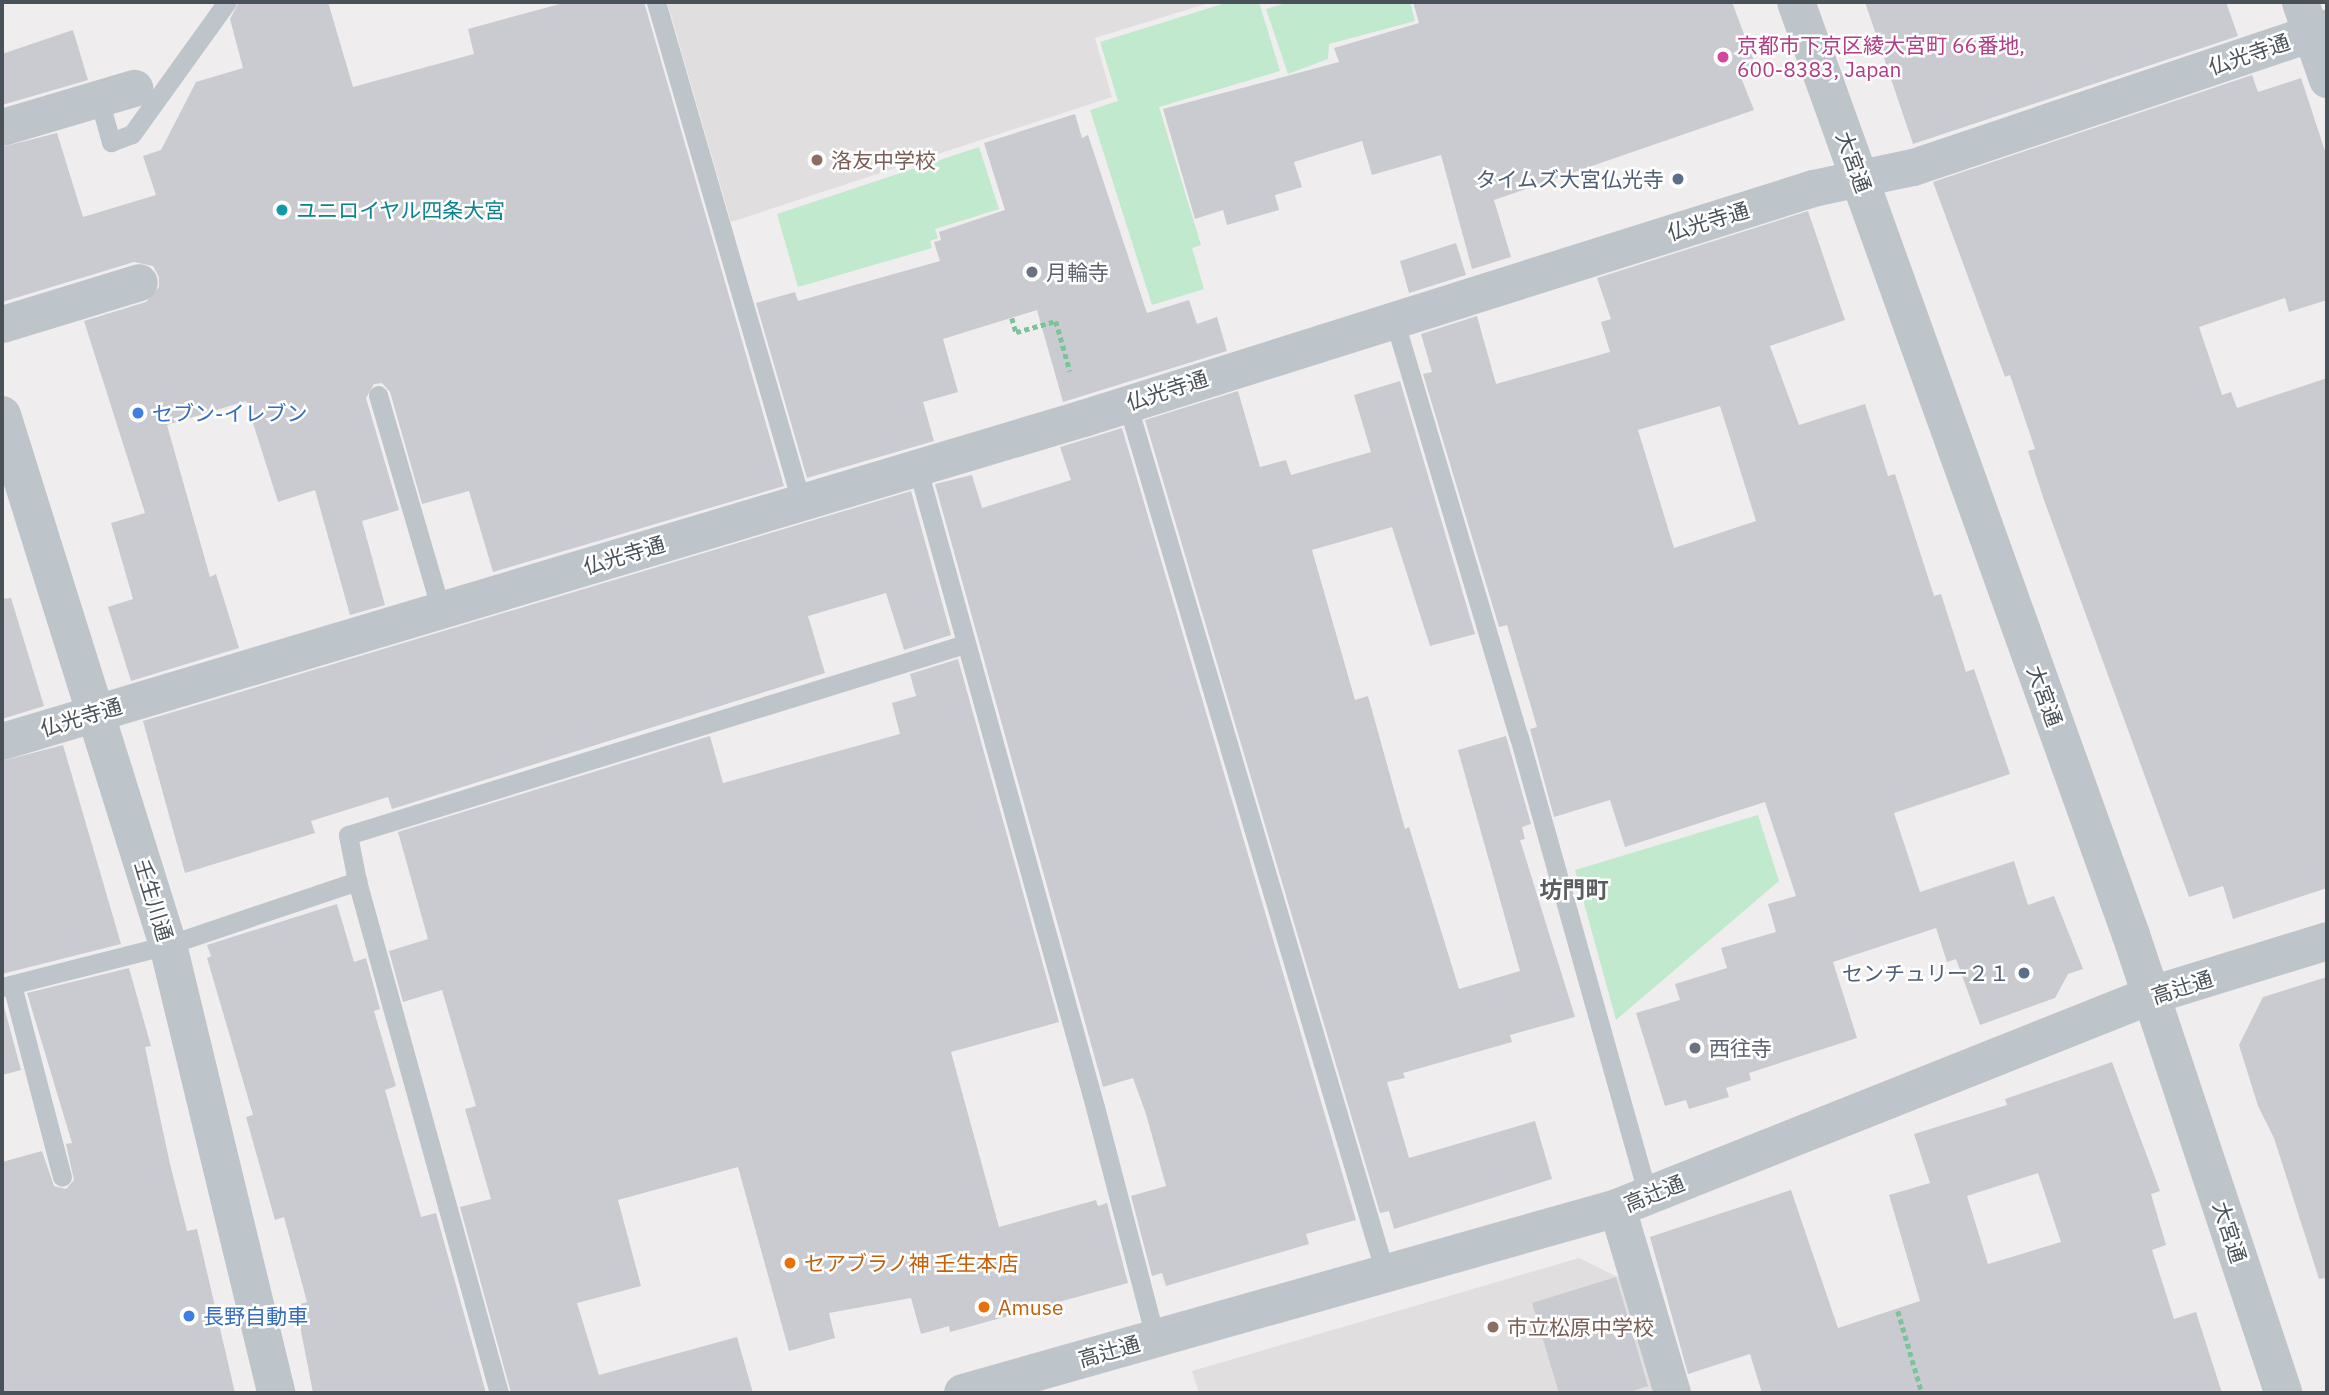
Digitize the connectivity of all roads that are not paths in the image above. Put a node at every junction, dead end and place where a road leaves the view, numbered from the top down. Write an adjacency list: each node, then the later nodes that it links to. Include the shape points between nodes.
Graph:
1 (227, 2): 7 (lane, via 132,134 111,142)
2 (656, 2): 17 (lane)
3 (1796, 2): 9 (street, 大宮通)
4 (2313, 21): 5 (street); 9 (street, 仏光寺通, via 1913,167)
5 (2327, 79)
6 (134, 88): 7 (street)
7 (99, 99): 8 (street)
8 (2, 127)
9 (1860, 179): 11 (street, 仏光寺通, via 1813,188); 26 (street, 大宮通)
10 (139, 282): 12 (street)
11 (1394, 318): 14 (street, 仏光寺通); 28 (lane, via 1519,737)
12 (2, 324)
13 (378, 395): 18 (lane)
14 (1127, 403): 16 (street, 仏光寺通); 29 (lane)
15 (2, 415): 20 (street, 壬生川通)
16 (917, 466): 17 (street, 仏光寺通); 19 (lane)
17 (801, 501): 18 (street, 仏光寺通)
18 (441, 611): 20 (street, 仏光寺通)
19 (964, 644): 22 (lane, via 348,835); 30 (lane, via 1096,1107)
20 (96, 712): 21 (street, 仏光寺通); 24 (street, 壬生川通)
21 (2, 741)
22 (357, 881): 24 (lane); 32 (lane)
23 (2327, 941): 26 (street, 高辻通)
24 (168, 945): 25 (lane); 31 (street, 壬生川通)
25 (7, 986): 27 (lane)
26 (2152, 995): 28 (street, 高辻通); 35 (street, 大宮通)
27 (62, 1177)
28 (1633, 1202): 29 (street, 高辻通); 34 (street)
29 (1385, 1273): 30 (street, 高辻通)
30 (1155, 1337): 33 (street, 高辻通)
31 (276, 1393)
32 (499, 1393)
33 (963, 1393)
34 (1672, 1393)
35 (2283, 1393)

